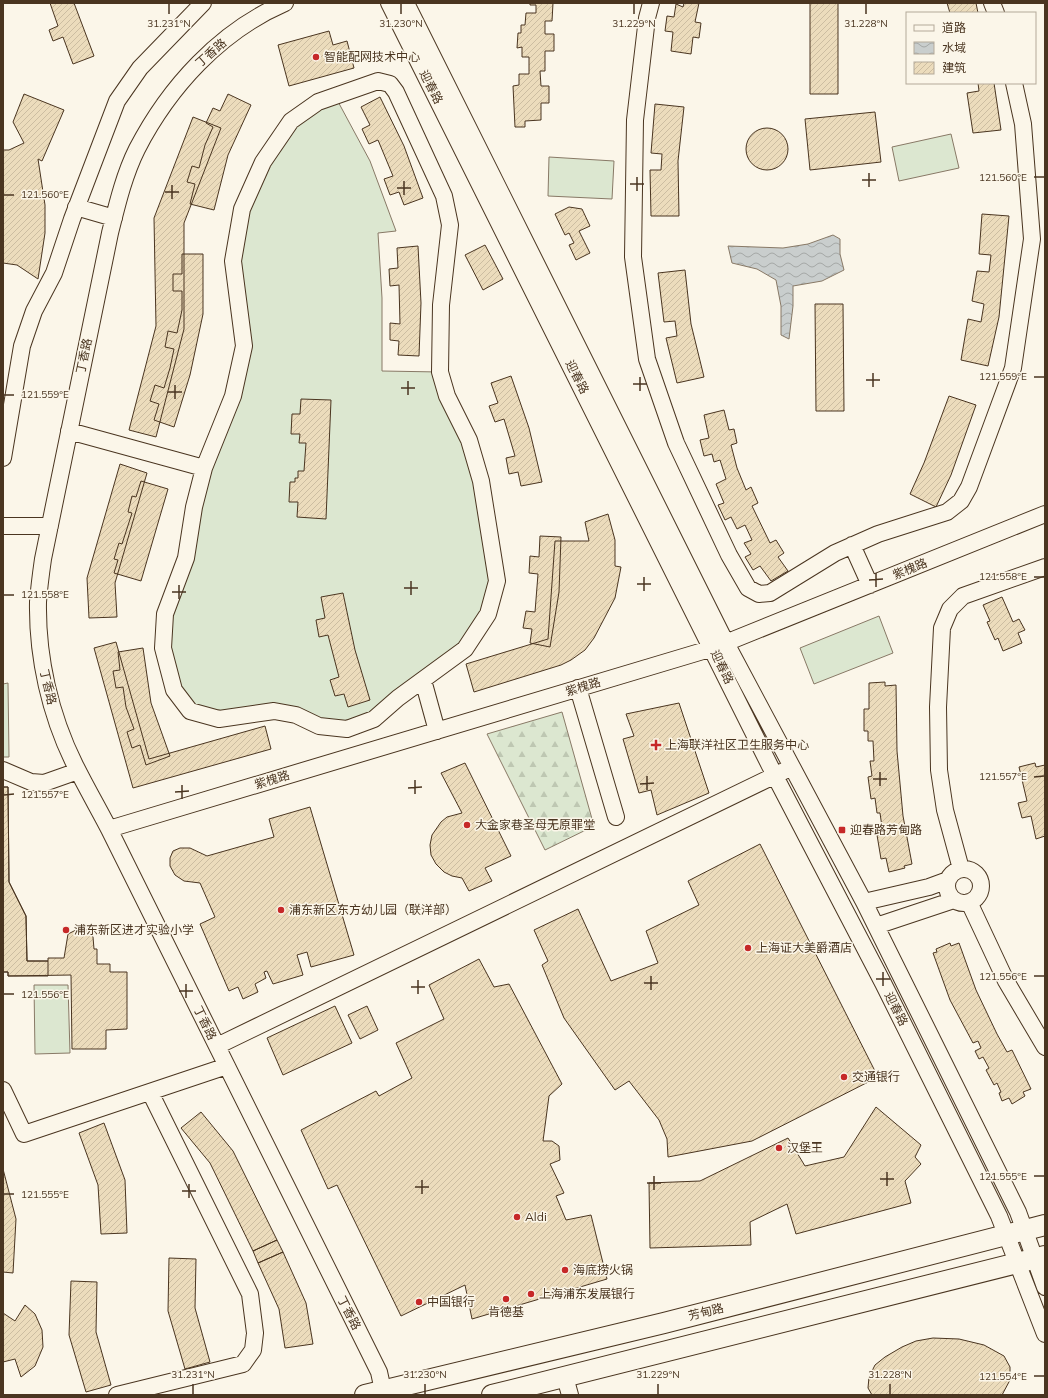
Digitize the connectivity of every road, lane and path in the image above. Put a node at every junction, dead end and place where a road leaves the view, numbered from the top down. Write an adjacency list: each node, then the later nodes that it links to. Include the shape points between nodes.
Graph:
1 (203, 3): 7 (street, via 140,68 117,101)
2 (285, 3): 8 (street, 丁香路, via 252,21 217,46 186,76 159,110 137,150 121,190)
3 (389, 3): 18 (street, 迎春路)
4 (406, 3): 18 (street, 迎春路)
5 (651, 3): 15 (street, via 635,120 633,257 647,359 676,443 729,555 748,588 759,594 770,593)
6 (1014, 84): 15 (street, via 1023,124 1032,239 1013,368 970,487 961,501 947,512)
7 (76, 207): 8 (street); 10 (street, via 54,273 34,310 22,346)
8 (114, 218): 9 (street, 丁香路)
9 (69, 431): 11 (street); 14 (street, 丁香路)
10 (3, 458)
11 (204, 468): 19 (street, via 194,507 186,558 165,614 163,641 174,690 190,711 219,719 274,711 296,715 320,726 347,729 374,719); 19 (street, via 233,396 244,346 234,261 242,209 263,162 291,121 318,102 378,81 390,84 444,196 450,225 441,305 440,372 448,396 469,440 481,481 497,581 488,614 465,649)
12 (1045, 514): 17 (street, 紫槐路)
13 (3, 526): 14 (street)
14 (50, 526): 24 (street, 丁香路, via 38,601 40,642 46,682 57,723)
15 (852, 545): 17 (street)
16 (1045, 567): 28 (street, via 962,596 950,610 942,628 938,707 939,770 945,810)
17 (870, 585): 18 (street, 紫槐路)
18 (720, 646): 20 (street, 紫槐路); 22 (street, 迎春路); 25 (street, 迎春路)
19 (423, 680): 21 (street)
20 (578, 688): 21 (street, 紫槐路); 26 (street)
21 (437, 731): 27 (street, 紫槐路)
22 (793, 766): 25 (street); 31 (street, 迎春路)
23 (3, 770): 24 (street, via 31,782 44,782)
24 (78, 771): 27 (street, 丁香路)
25 (776, 776): 33 (street); 39 (street, 迎春路, via 999,1216)
26 (616, 817)
27 (110, 829): 33 (street, 丁香路)
28 (961, 869): 29 (street); 30 (street, via 972,871 980,880 980,891 974,900)
29 (948, 880): 30 (street, via 947,891); 31 (street)
30 (962, 901): 32 (street); 34 (street)
31 (864, 902): 32 (street, 迎春路)
32 (876, 926): 39 (street, 迎春路, via 1018,1212)
33 (217, 1046): 35 (street, 丁香路)
34 (1045, 1048)
35 (227, 1066): 37 (street); 44 (street, 丁香路)
36 (3, 1090): 37 (street, via 24,1134)
37 (150, 1092): 45 (street, via 250,1294 255,1333 253,1350 243,1364)
38 (1045, 1225): 39 (main road, 芳甸路)
39 (1015, 1233): 40 (street, 迎春路); 44 (main road, 芳甸路, via 657,1325)
40 (1032, 1259): 41 (street, 迎春路); 42 (street, 迎春路); 43 (main road)
41 (1045, 1287)
42 (1045, 1334)
43 (568, 1386): 46 (main road)
44 (386, 1389)
45 (117, 1395)
46 (492, 1395)

